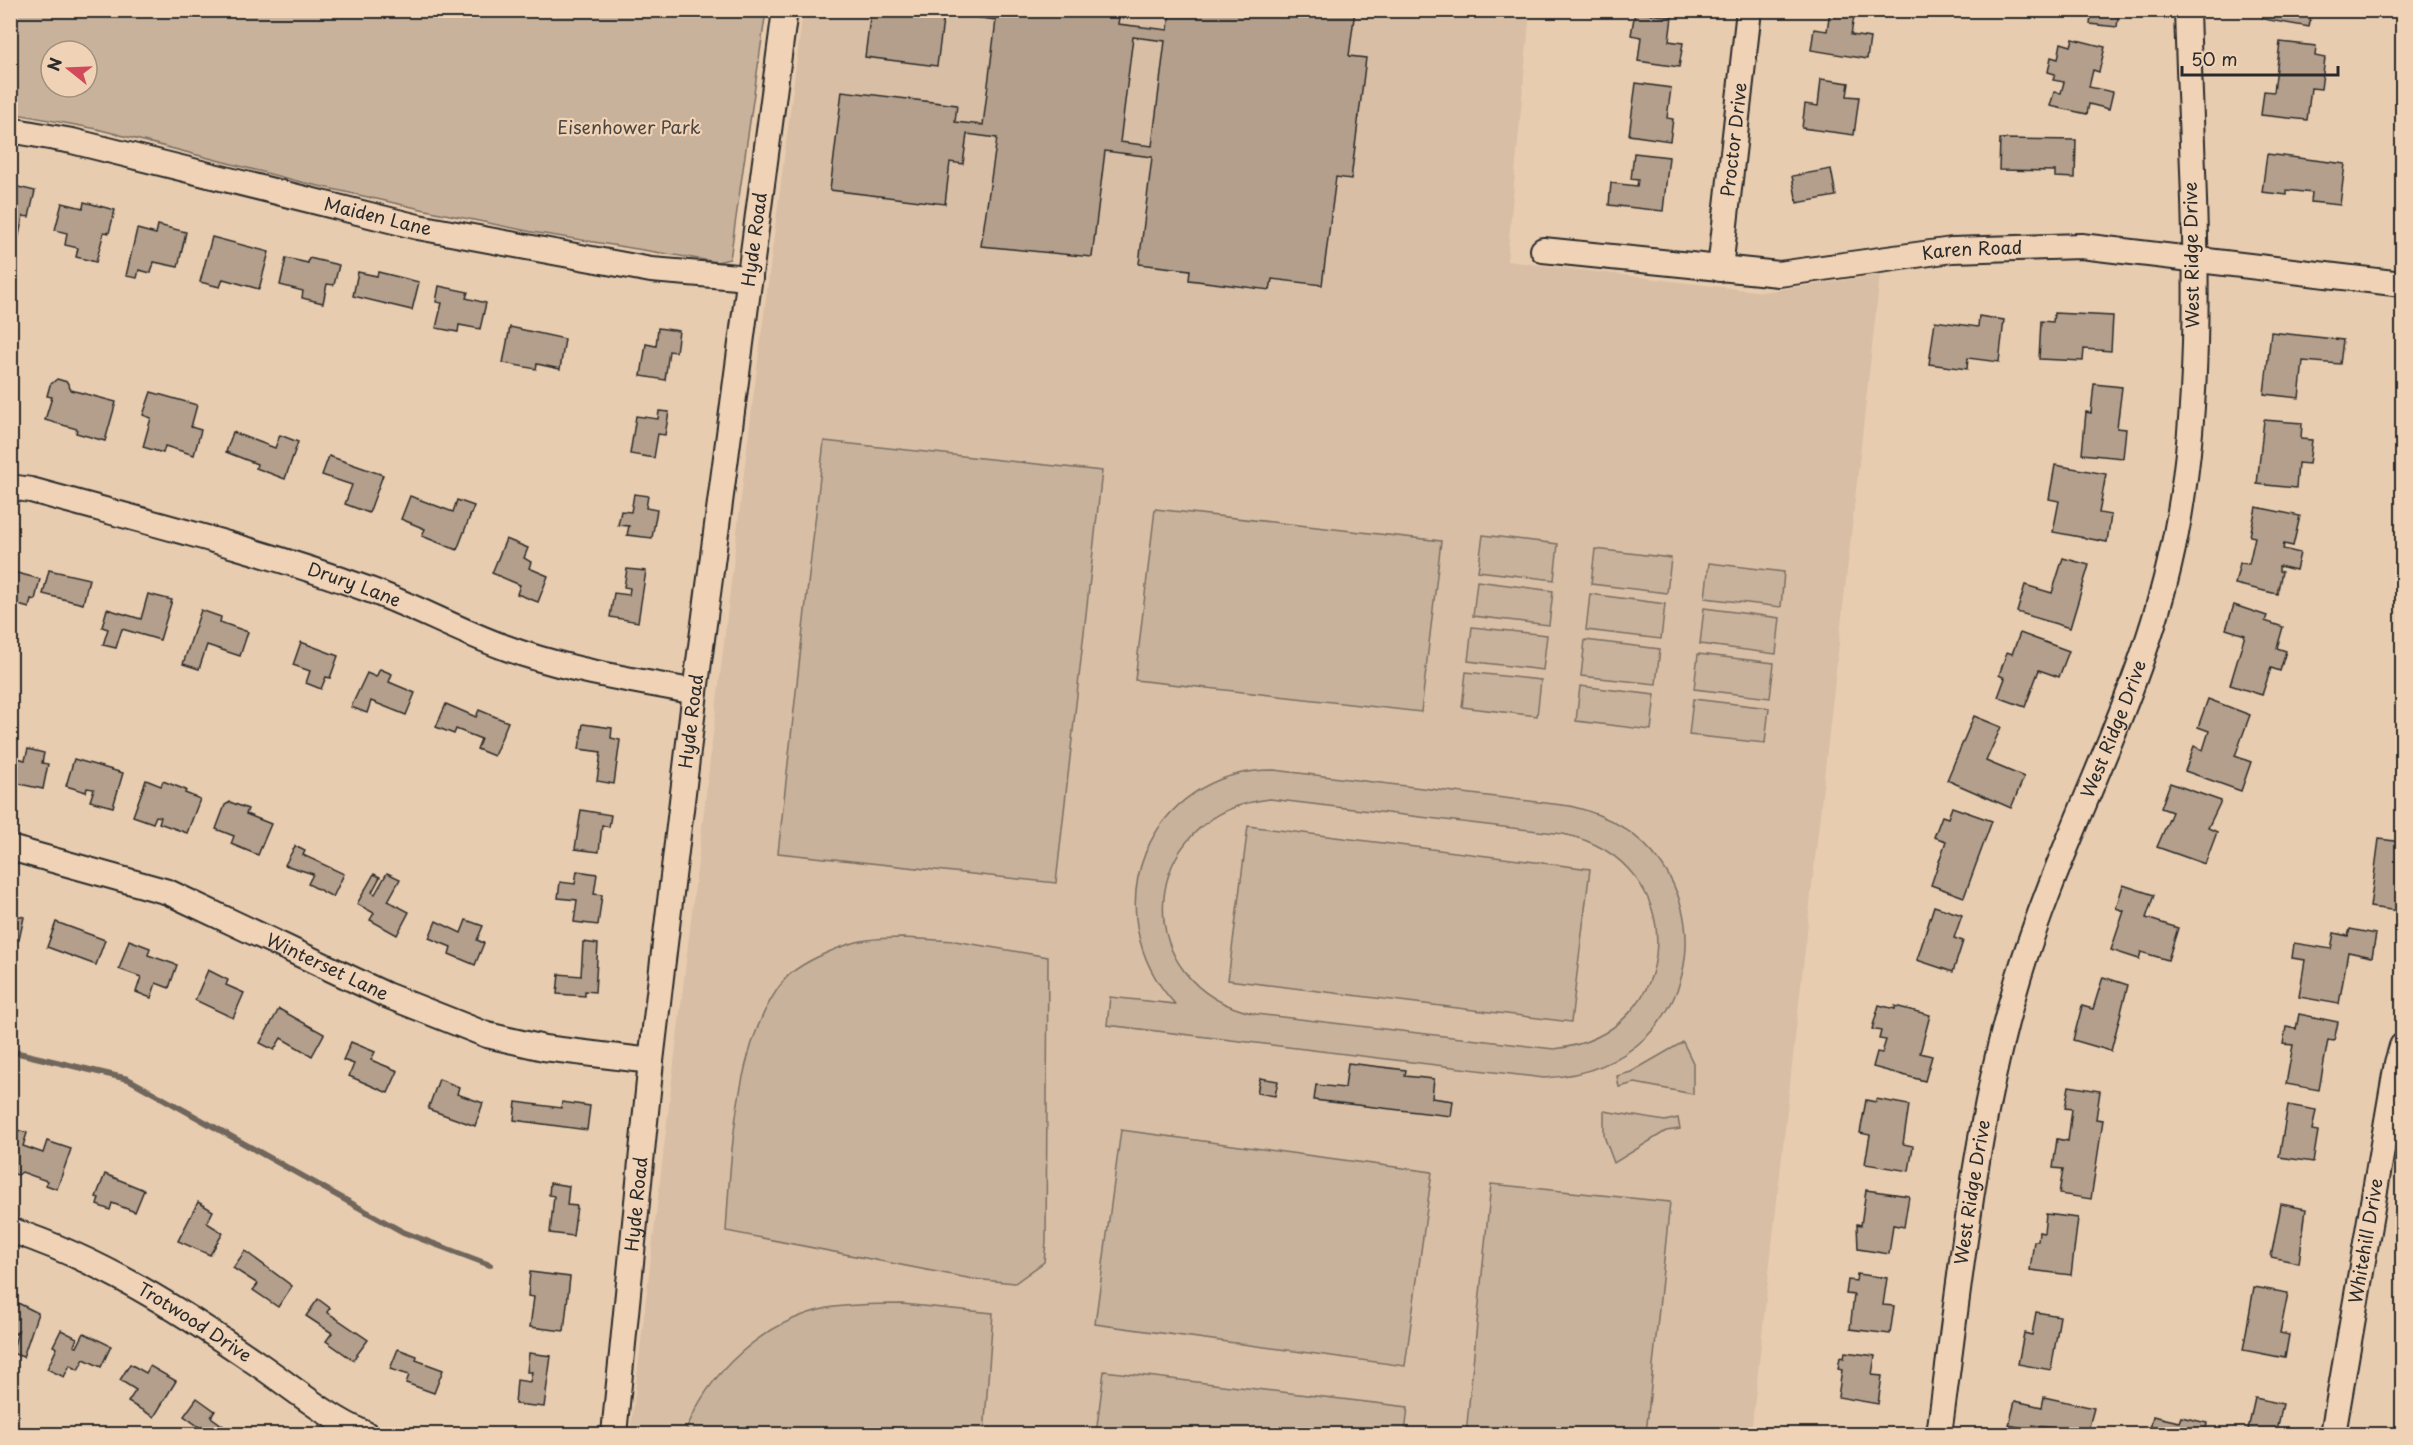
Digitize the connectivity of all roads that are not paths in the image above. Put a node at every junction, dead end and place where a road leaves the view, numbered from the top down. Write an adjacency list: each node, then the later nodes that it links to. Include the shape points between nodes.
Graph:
1 (785, 10): 8 (street, Hyde Road)
2 (1749, 10): 7 (street, Proctor Drive)
3 (2187, 10): 6 (street, West Ridge Drive)
4 (10, 130): 8 (street, Maiden Lane, via 72,141 418,227 651,270)
5 (1543, 250): 7 (street, Karen Road)
6 (2193, 258): 7 (street, Karen Road, via 2081,246 2021,246 1952,250 1800,272); 9 (street, Karen Road); 18 (street, West Ridge Drive, via 2194,382 2187,468 2169,565 2148,640 2114,734 2040,911 2000,1045 1968,1222)
7 (1720, 269)
8 (750, 278): 11 (street, Hyde Road)
9 (2403, 284)
10 (10, 487): 11 (street, Drury Lane, via 202,537 367,589 540,659)
11 (695, 692): 14 (street, Hyde Road)
12 (10, 848): 14 (street, Winterset Lane, via 168,892 386,995 487,1035 544,1048)
13 (2403, 1046): 19 (street, Whitehill Drive)
14 (651, 1061): 17 (street, Hyde Road)
15 (10, 1230): 16 (street, Trotwood Drive, via 53,1245 154,1296 324,1411)
16 (366, 1434)
17 (614, 1434)
18 (1940, 1434)
19 (2333, 1434)

